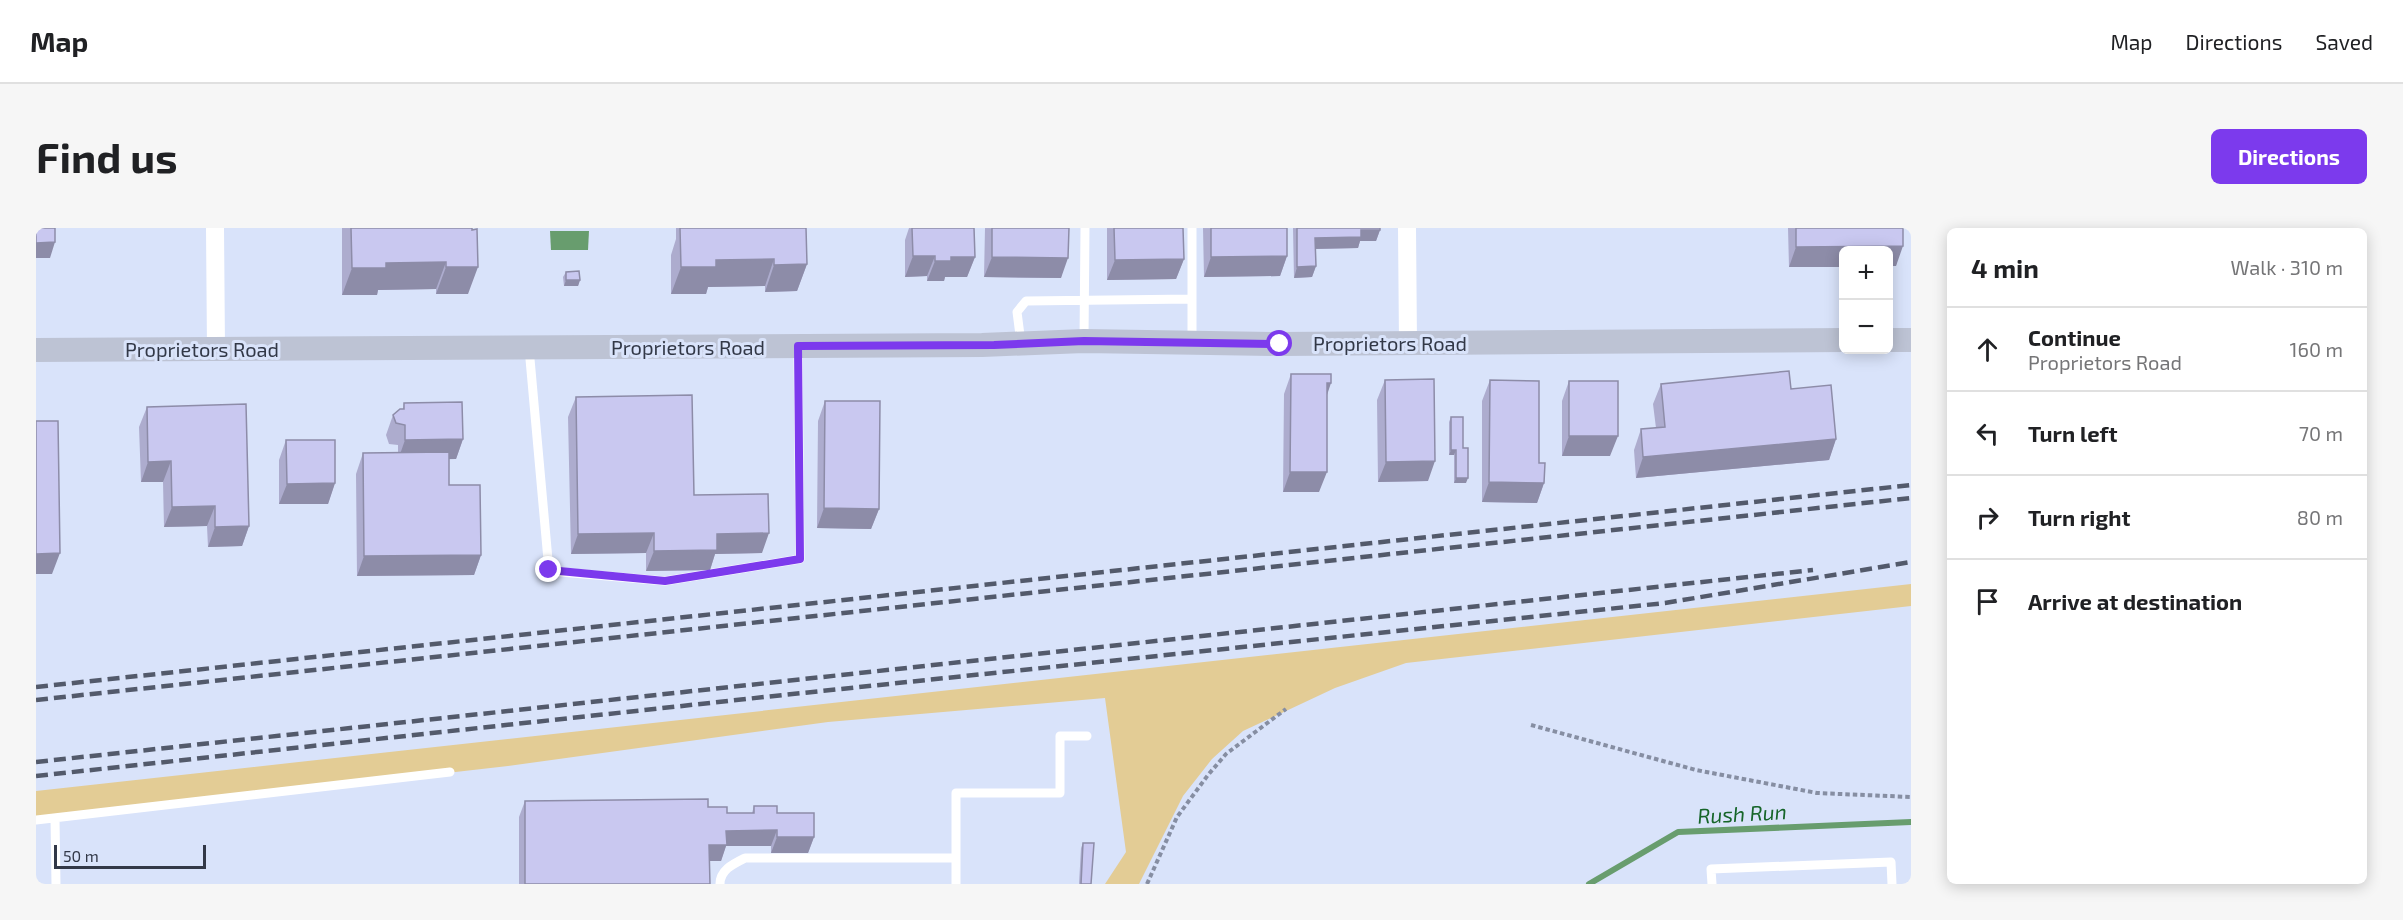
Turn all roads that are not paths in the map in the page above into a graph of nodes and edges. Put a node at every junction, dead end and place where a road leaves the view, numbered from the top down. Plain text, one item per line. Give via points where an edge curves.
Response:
1 (215, 228) edge
2 (1085, 228) edge
3 (1191, 228) edge
4 (1407, 228) edge
5 (1192, 299) junction
6 (1084, 300) junction
7 (1839, 340) edge
8 (1893, 340) edge
9 (1911, 340) edge
10 (1084, 341) junction
11 (1192, 342) junction
12 (1408, 343) junction
13 (1021, 344) junction
14 (798, 346) junction
15 (529, 348) junction
16 (36, 350) edge
17 (216, 350) junction
18 (1087, 736) dead end
19 (450, 772) dead end
20 (55, 818) junction
21 (36, 820) edge
22 (956, 858) junction
23 (56, 884) edge
24 (720, 884) edge
25 (956, 884) edge
26 (1712, 884) edge
27 (1892, 884) edge

1 - 17 street
2 - 6 lane
3 - 5 lane
4 - 12 street
5 - 6 lane
5 - 11 lane
6 - 10 lane
6 - 13 lane via 1026,301 1017,312
7 - 12 street, Proprietors Road
8 - 9 street
10 - 11 street, Proprietors Road
10 - 13 street, Proprietors Road
11 - 12 street, Proprietors Road
13 - 14 street, Proprietors Road
14 - 15 street, Proprietors Road
14 - 15 lane via 800,559 665,581 549,570
15 - 17 street, Proprietors Road
16 - 17 street, Proprietors Road
18 - 22 lane via 1060,736 1060,793 956,793
19 - 20 lane
20 - 21 lane
20 - 23 lane
22 - 24 lane via 744,858 729,866 720,877
22 - 25 lane
26 - 27 lane via 1711,869 1891,862

